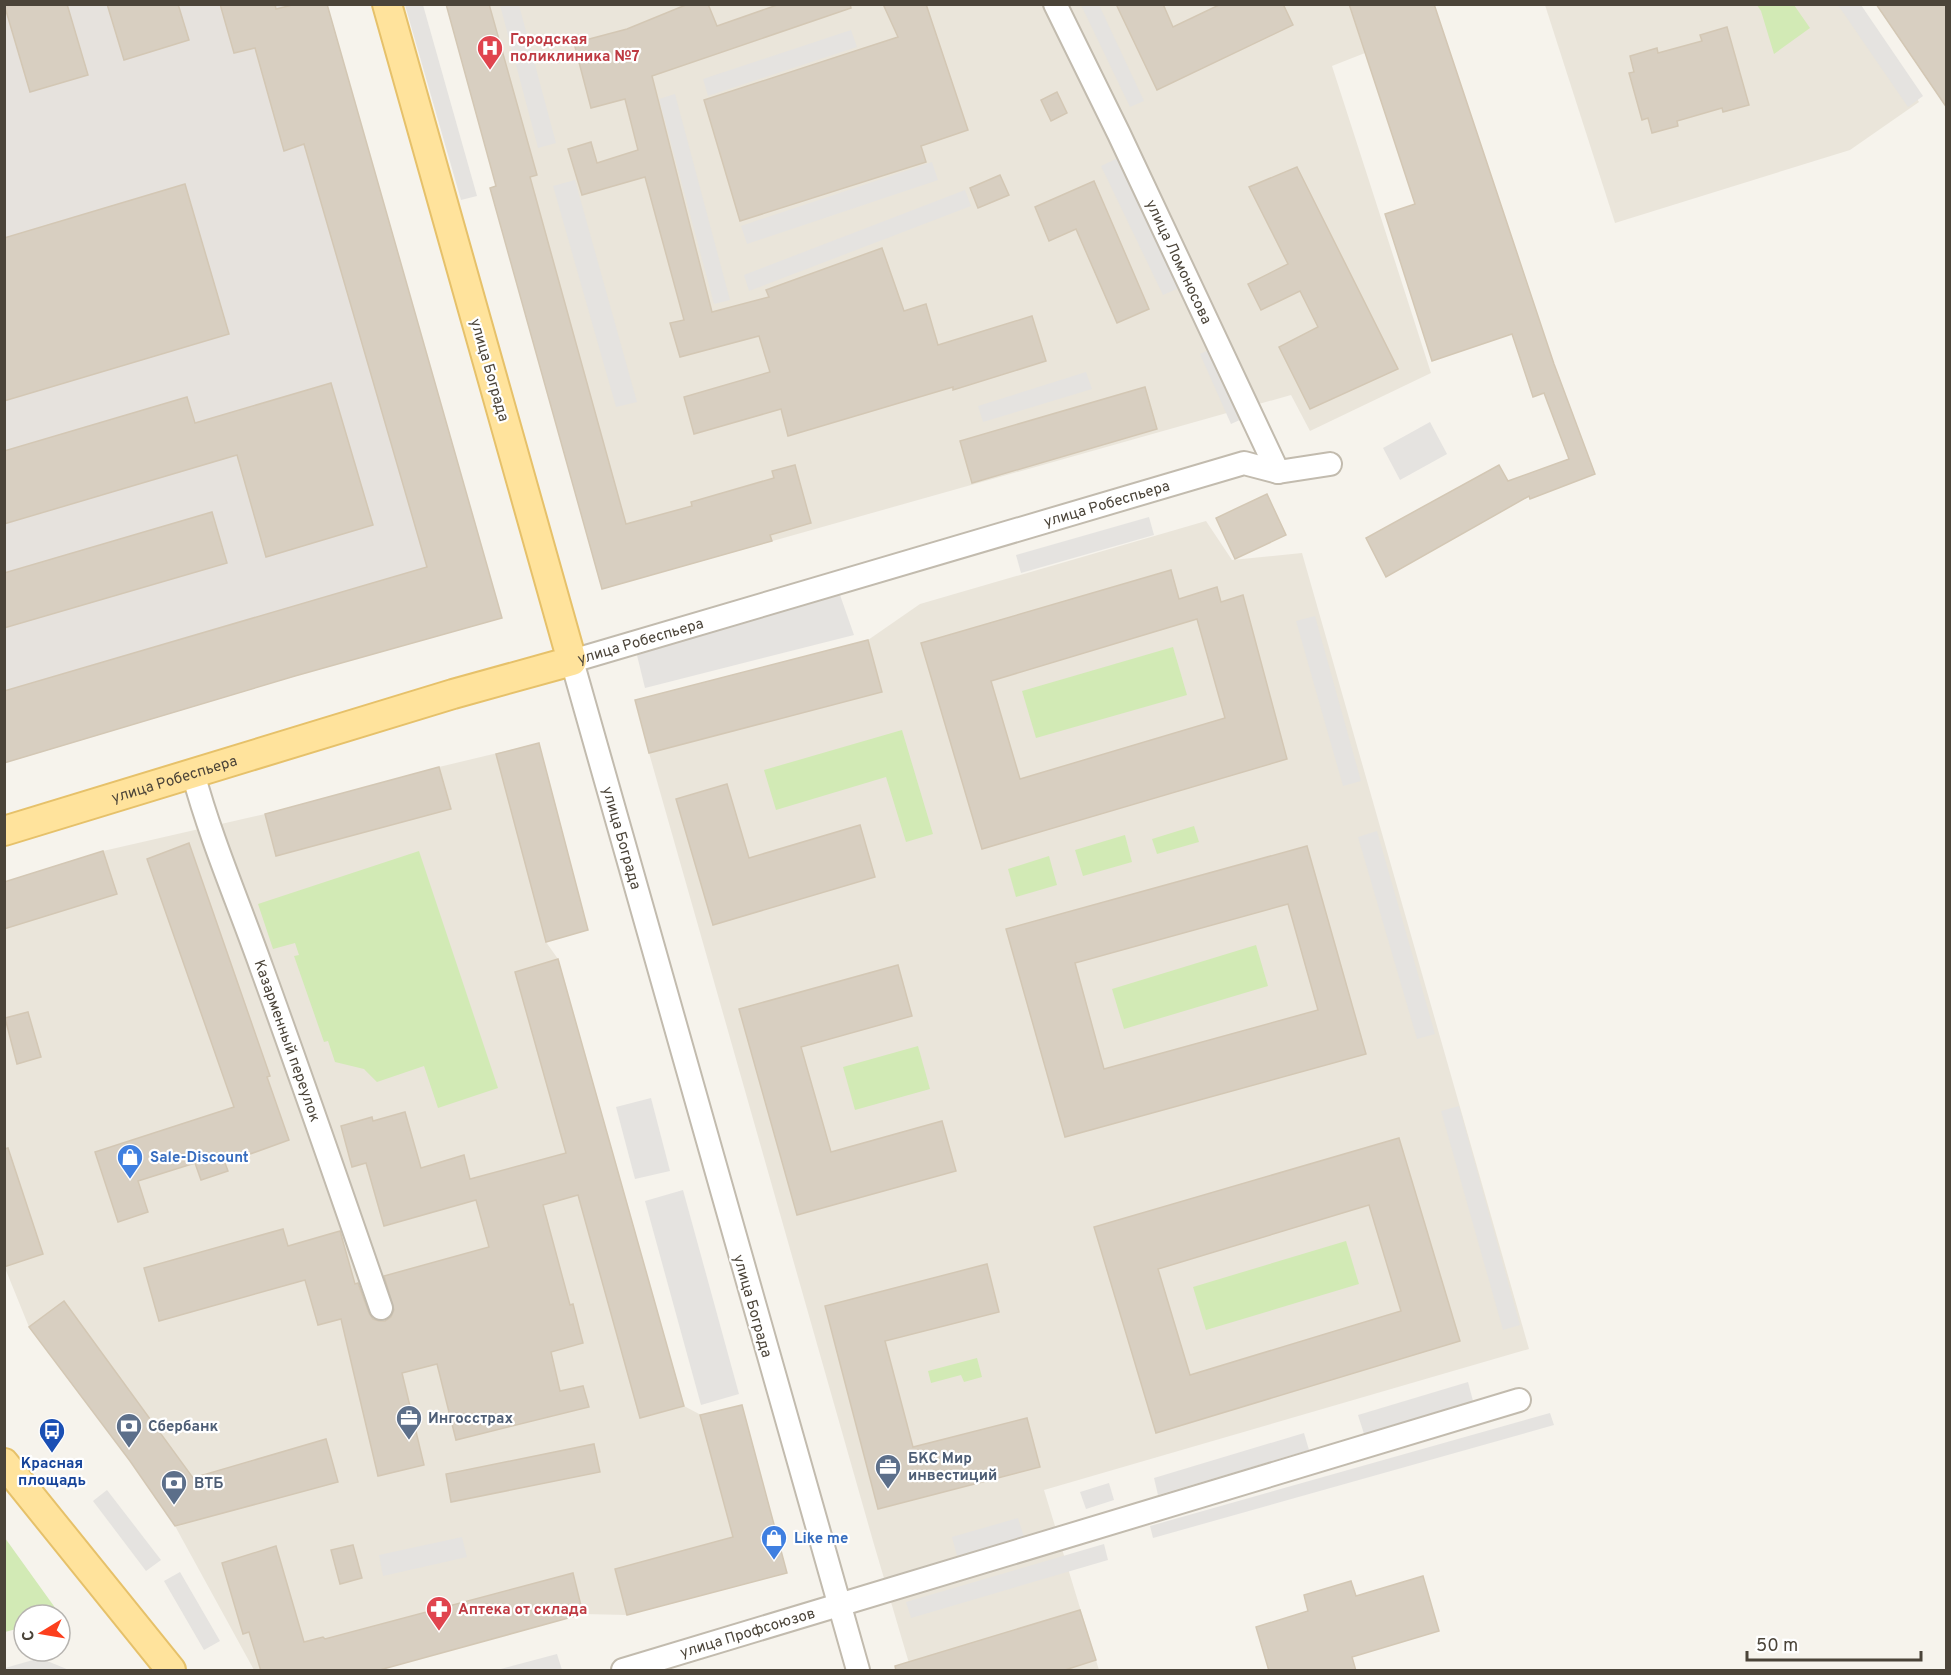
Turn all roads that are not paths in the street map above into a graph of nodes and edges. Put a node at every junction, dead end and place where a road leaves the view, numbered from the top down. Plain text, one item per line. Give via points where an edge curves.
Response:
1 (387, 4) edge
2 (1055, 4) edge
3 (1330, 464) dead end
4 (1278, 472) junction
5 (572, 661) junction
6 (193, 773) junction
7 (4, 831) edge
8 (381, 1308) dead end
9 (1520, 1400) dead end
10 (4, 1463) edge
11 (838, 1606) junction
12 (171, 1671) edge
13 (623, 1671) edge
14 (858, 1671) edge

1 - 5 main road, улица Бограда
2 - 4 street, улица Ломоносова
3 - 4 street
4 - 5 street, улица Робеспьера via 1244,463
5 - 6 main road, улица Робеспьера
5 - 11 street, улица Бограда
6 - 7 main road, улица Робеспьера
6 - 8 street, Казарменный переулок
9 - 11 street, улица Профсоюзов
10 - 12 main road
11 - 13 street, улица Профсоюзов
11 - 14 street, улица Бограда

